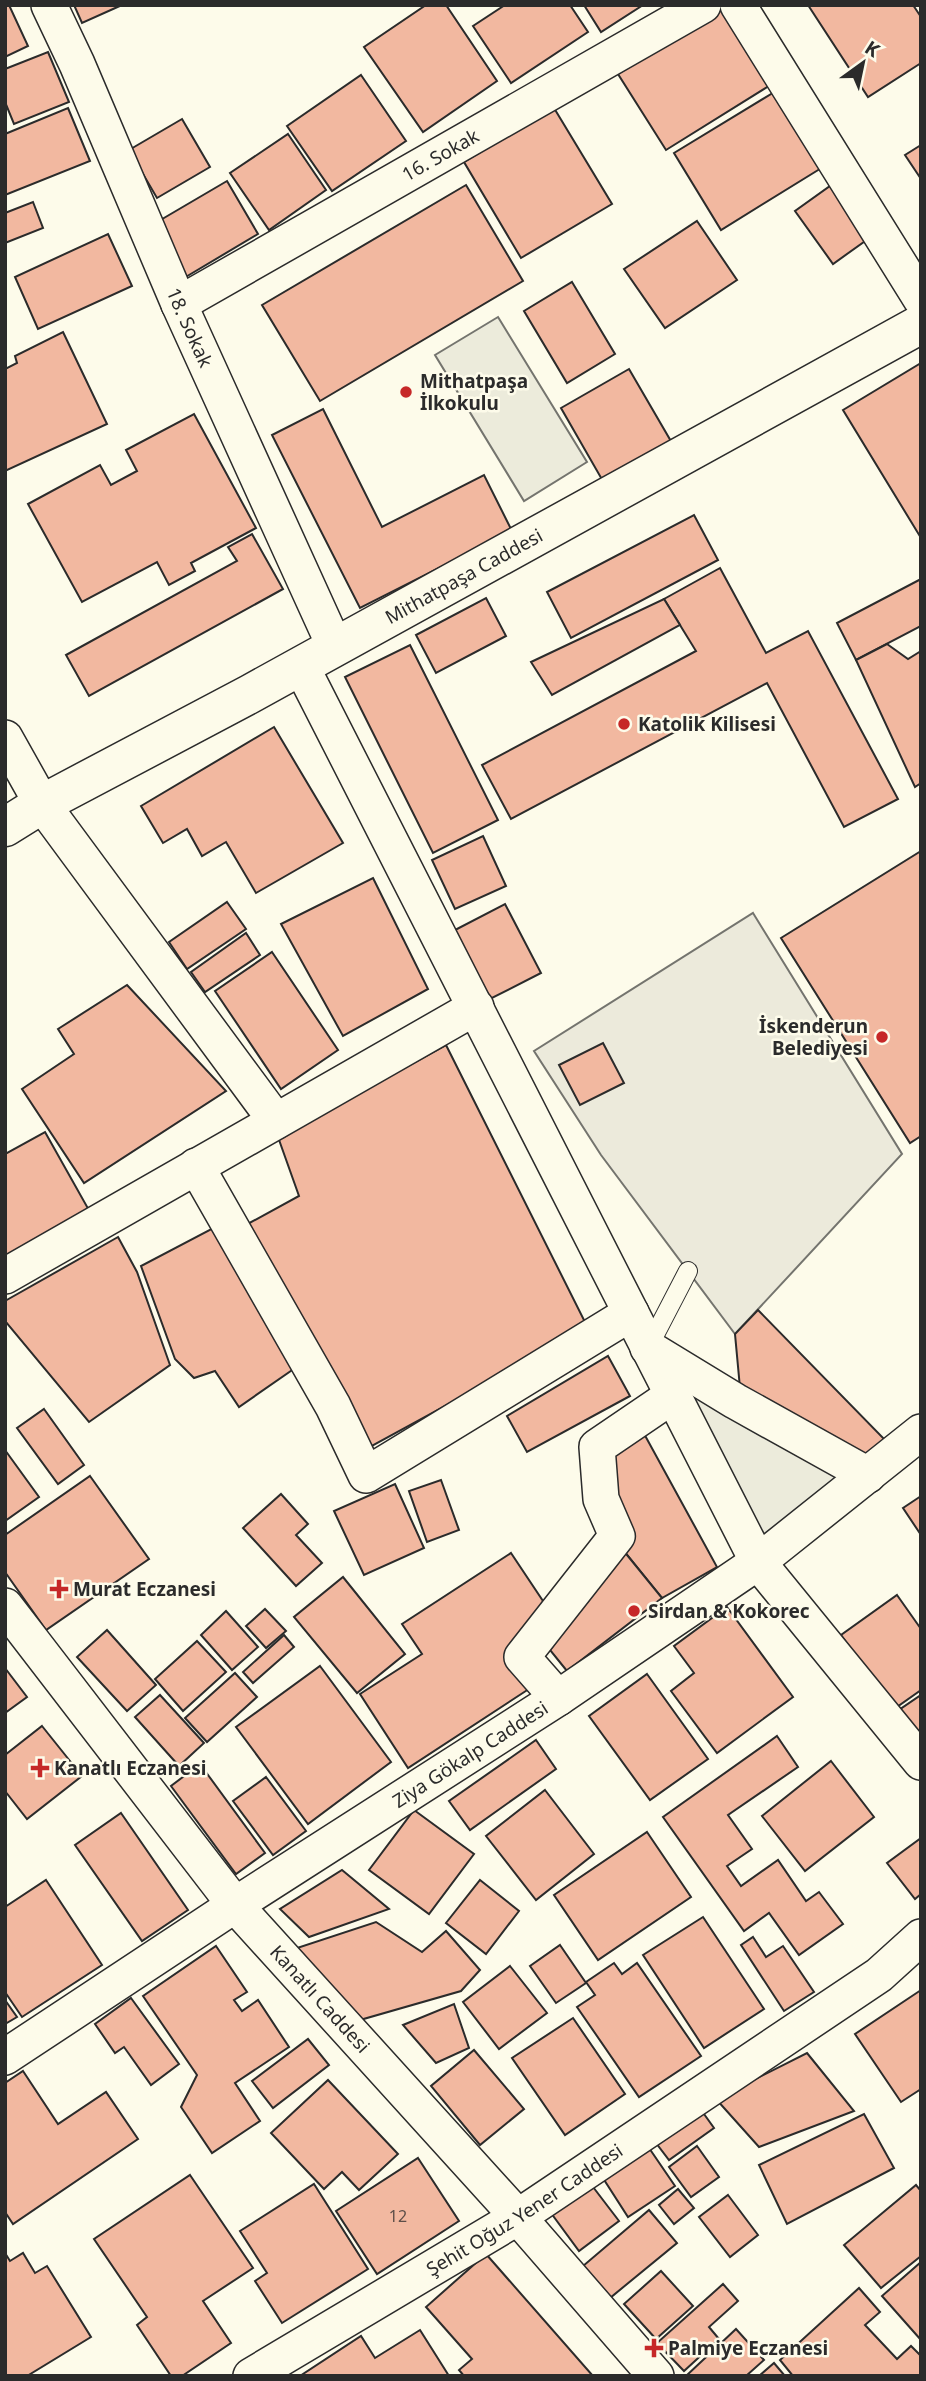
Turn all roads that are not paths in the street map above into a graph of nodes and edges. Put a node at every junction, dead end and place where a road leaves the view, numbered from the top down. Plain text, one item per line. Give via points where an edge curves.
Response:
1 (49, 5) edge
2 (702, 5) edge
3 (738, 5) edge
4 (921, 299) edge
5 (179, 304) junction
6 (921, 324) edge
7 (335, 647) junction
8 (301, 666) junction
9 (5, 738) edge
10 (42, 804) junction
11 (5, 827) edge
12 (476, 1007) junction
13 (276, 1121) junction
14 (196, 1166) junction
15 (688, 1271) dead end
16 (5, 1276) edge
17 (631, 1312) junction
18 (648, 1348) junction
19 (672, 1396) junction
20 (921, 1432) edge
21 (867, 1475) junction
22 (758, 1562) junction
23 (5, 1606) edge
24 (558, 1698) junction
25 (921, 1762) edge
26 (235, 1905) junction
27 (921, 1937) edge
28 (5, 2057) edge
29 (518, 2217) junction
30 (272, 2371) edge
31 (656, 2376) edge

1 - 5 street, 18. Sokak
2 - 5 street, 16. Sokak
3 - 4 street
5 - 7 street, 18. Sokak
6 - 7 street, Mithatpaşa Caddesi
7 - 8 street, Mithatpaşa Caddesi
8 - 10 street, Mithatpaşa Caddesi
8 - 12 street
9 - 10 street
10 - 11 street, Mithatpaşa Caddesi
10 - 13 street
12 - 13 street
12 - 17 street
13 - 14 street
14 - 16 street
14 - 17 street via 333,1406 366,1475
15 - 18 lane
17 - 18 street
18 - 19 street
18 - 21 street
19 - 22 street
19 - 24 street via 597,1447 601,1499 617,1536 522,1657
20 - 21 street, Ziya Gökalp Caddesi
21 - 22 street, Ziya Gökalp Caddesi
22 - 24 street, Ziya Gökalp Caddesi
22 - 25 street
23 - 26 street, Kanatlı Caddesi
24 - 26 street, Ziya Gökalp Caddesi
26 - 28 street, Ziya Gökalp Caddesi
26 - 29 street, Kanatlı Caddesi
27 - 29 street, Şehit Oğuz Yener Caddesi via 879,1975
29 - 30 street, Şehit Oğuz Yener Caddesi
29 - 31 street, Kanatlı Caddesi

